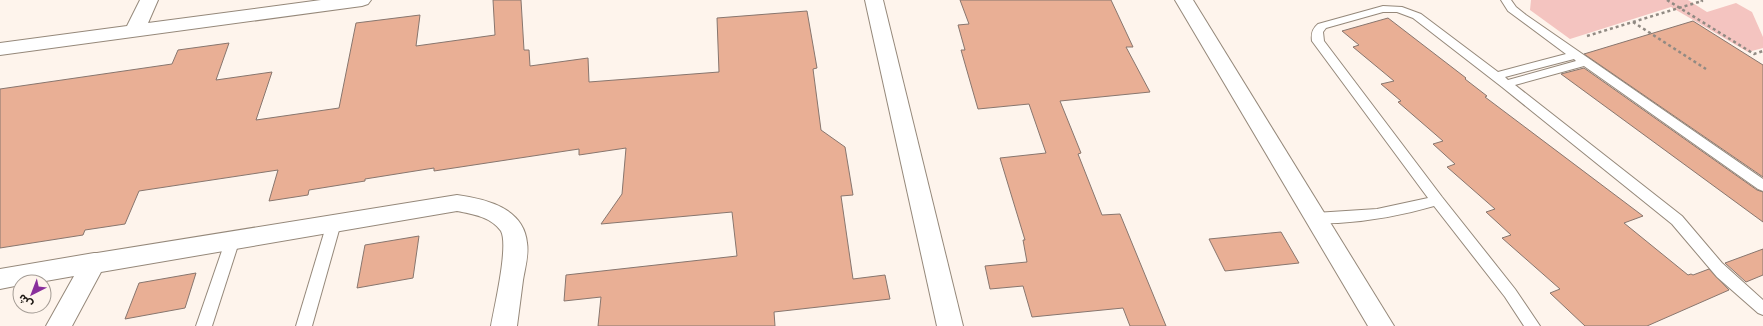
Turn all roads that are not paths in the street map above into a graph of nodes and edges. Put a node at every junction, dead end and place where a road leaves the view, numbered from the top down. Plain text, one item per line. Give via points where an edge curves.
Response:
1 (149, 0) edge
2 (362, 0) edge
3 (874, 0) edge
4 (1184, 0) edge
5 (1506, 0) edge
6 (135, 30) junction
7 (0, 49) edge
8 (1575, 55) junction
9 (1585, 62) junction
10 (1501, 80) junction
11 (1763, 186) edge
12 (1437, 200) junction
13 (1315, 218) junction
14 (334, 223) junction
15 (233, 239) junction
16 (94, 262) junction
17 (0, 279) edge
18 (1763, 308) edge
19 (59, 326) edge
20 (204, 326) edge
21 (304, 326) edge
22 (504, 326) edge
23 (950, 326) edge
24 (1381, 326) edge
25 (1532, 326) edge

1 - 6 street
2 - 6 street
3 - 23 street
4 - 13 street
5 - 8 lane via 1522,17
6 - 7 street
8 - 9 lane
8 - 10 lane
9 - 10 lane
9 - 11 lane
10 - 12 lane via 1417,16 1398,10 1383,9 1329,23 1318,30 1318,41
10 - 18 lane via 1677,220 1719,270
12 - 13 lane via 1374,215
12 - 25 lane
13 - 24 street
14 - 15 street
14 - 21 lane
14 - 22 street via 457,203 477,205 494,212 507,222 511,229 516,252
15 - 16 street
15 - 20 lane
16 - 17 street
16 - 19 street

